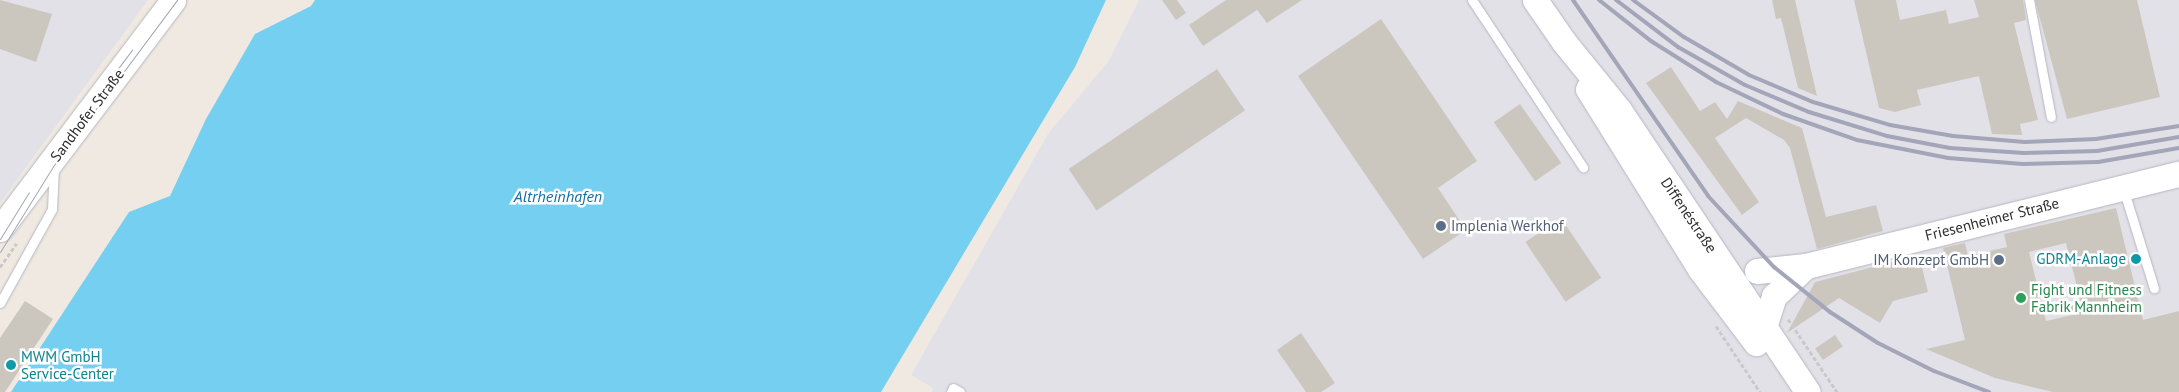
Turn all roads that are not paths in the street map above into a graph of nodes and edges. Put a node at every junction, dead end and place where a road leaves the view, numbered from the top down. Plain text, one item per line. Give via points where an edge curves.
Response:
1 (173, 0) edge
2 (1472, 0) edge
3 (1535, 0) edge
4 (2029, 0) edge
5 (1564, 42) junction
6 (2051, 117) dead end
7 (51, 163) junction
8 (1583, 167) dead end
9 (2179, 174) edge
10 (2122, 188) junction
11 (0, 229) edge
12 (1717, 257) junction
13 (1806, 266) junction
14 (1757, 271) junction
15 (2154, 288) dead end
16 (1774, 296) junction
17 (1732, 302) junction
18 (0, 303) edge
19 (1764, 327) junction
20 (951, 392) edge
21 (960, 392) edge
22 (1788, 392) edge
23 (1808, 392) edge

1 - 7 main road, Sandhofer Straße
2 - 8 lane
3 - 5 main road, Diffenéstraße
4 - 6 lane
5 - 12 main road, Diffenéstraße via 1619,110
5 - 17 main road, Diffenéstraße via 1606,122
7 - 11 main road, Sandhofer Straße
7 - 18 lane via 56,187 52,209
9 - 10 main road, Friesenheimer Straße
10 - 13 main road, Friesenheimer Straße
10 - 15 lane
12 - 14 main road
12 - 17 main road, Diffenéstraße
13 - 14 main road, Friesenheimer Straße
13 - 16 main road, Friesenheimer Straße
14 - 17 main road
16 - 17 main road
16 - 19 main road
17 - 19 main road, Diffenéstraße
17 - 22 main road, Diffenéstraße
19 - 23 main road, Diffenéstraße
20 - 21 lane via 953,388

